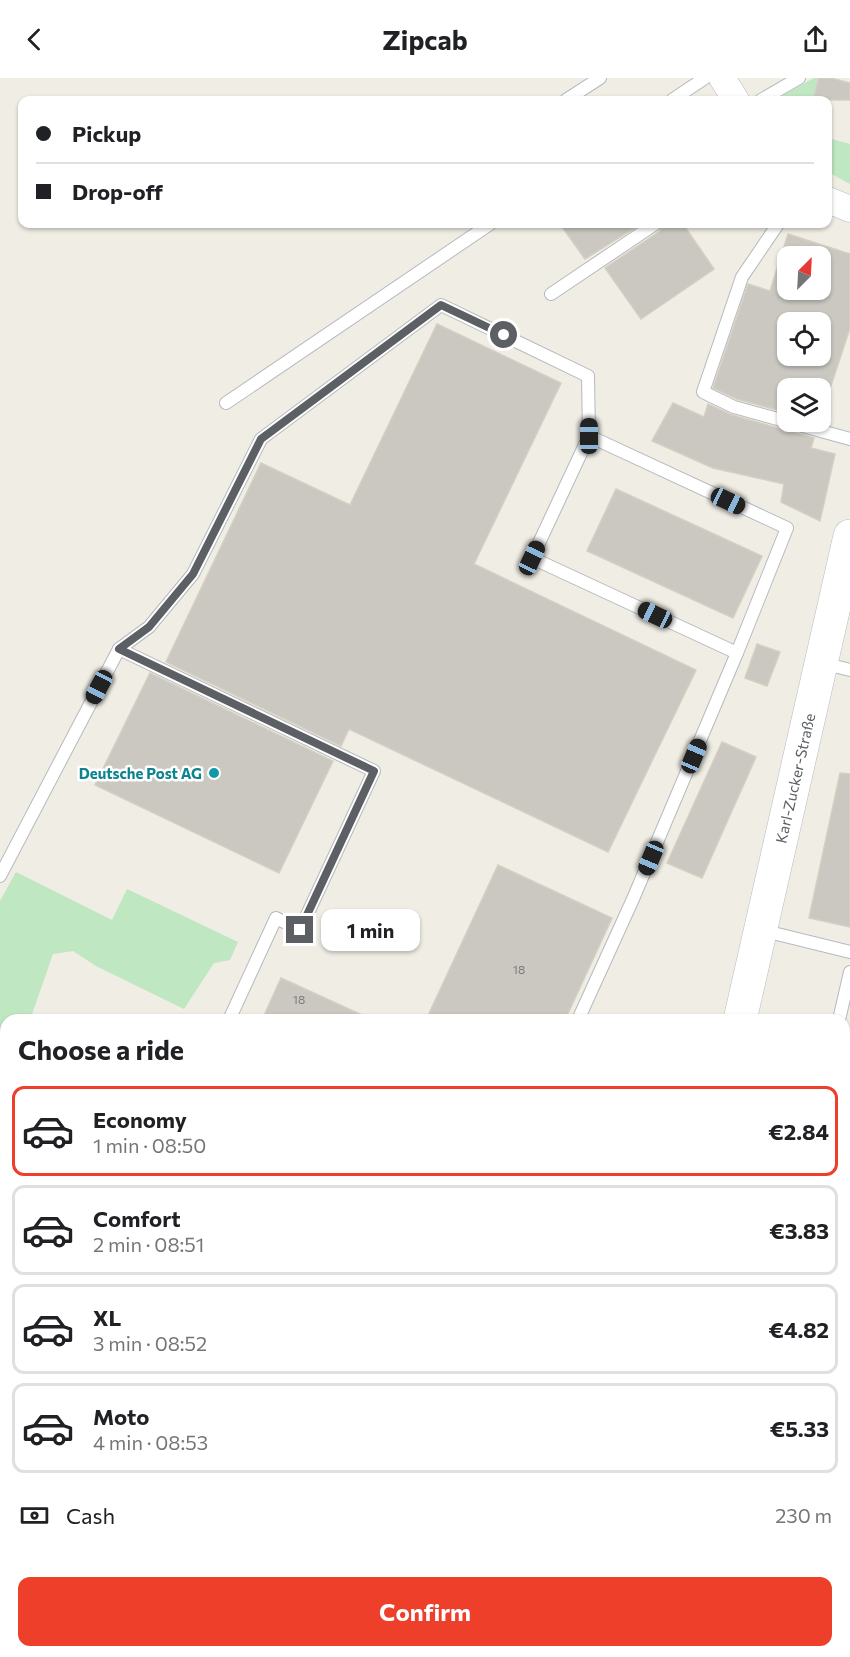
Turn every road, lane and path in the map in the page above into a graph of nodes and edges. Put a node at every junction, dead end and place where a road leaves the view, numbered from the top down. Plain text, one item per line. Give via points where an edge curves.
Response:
1 (600, 78) edge
2 (799, 78) edge
3 (726, 84) edge
4 (572, 96) edge
5 (686, 96) edge
6 (768, 96) edge
7 (832, 202) edge
8 (850, 209) edge
9 (484, 228) edge
10 (649, 228) edge
11 (775, 228) edge
12 (551, 294) dead end
13 (226, 403) dead end
14 (589, 436) junction
15 (850, 439) edge
16 (850, 536) edge
17 (119, 649) junction
18 (737, 653) junction
19 (836, 666) edge
20 (0, 876) edge
21 (760, 930) junction
22 (850, 952) edge
23 (850, 972) edge
24 (232, 1014) edge
25 (581, 1014) edge
26 (741, 1014) edge
27 (840, 1014) edge

1 - 4 lane
2 - 6 lane
3 - 5 lane
7 - 8 street
9 - 13 lane
10 - 12 lane
11 - 15 lane via 742,277 703,392 734,407
14 - 17 lane via 588,376 441,305 261,439 193,574 149,627
14 - 18 lane via 787,528
14 - 18 lane via 532,558
16 - 19 street, Karl-Zucker-Straße
17 - 20 lane
17 - 24 lane via 374,771 300,930 276,918
18 - 25 lane
19 - 21 street, Karl-Zucker-Straße
21 - 22 lane
21 - 26 street, Karl-Zucker-Straße
23 - 27 lane

